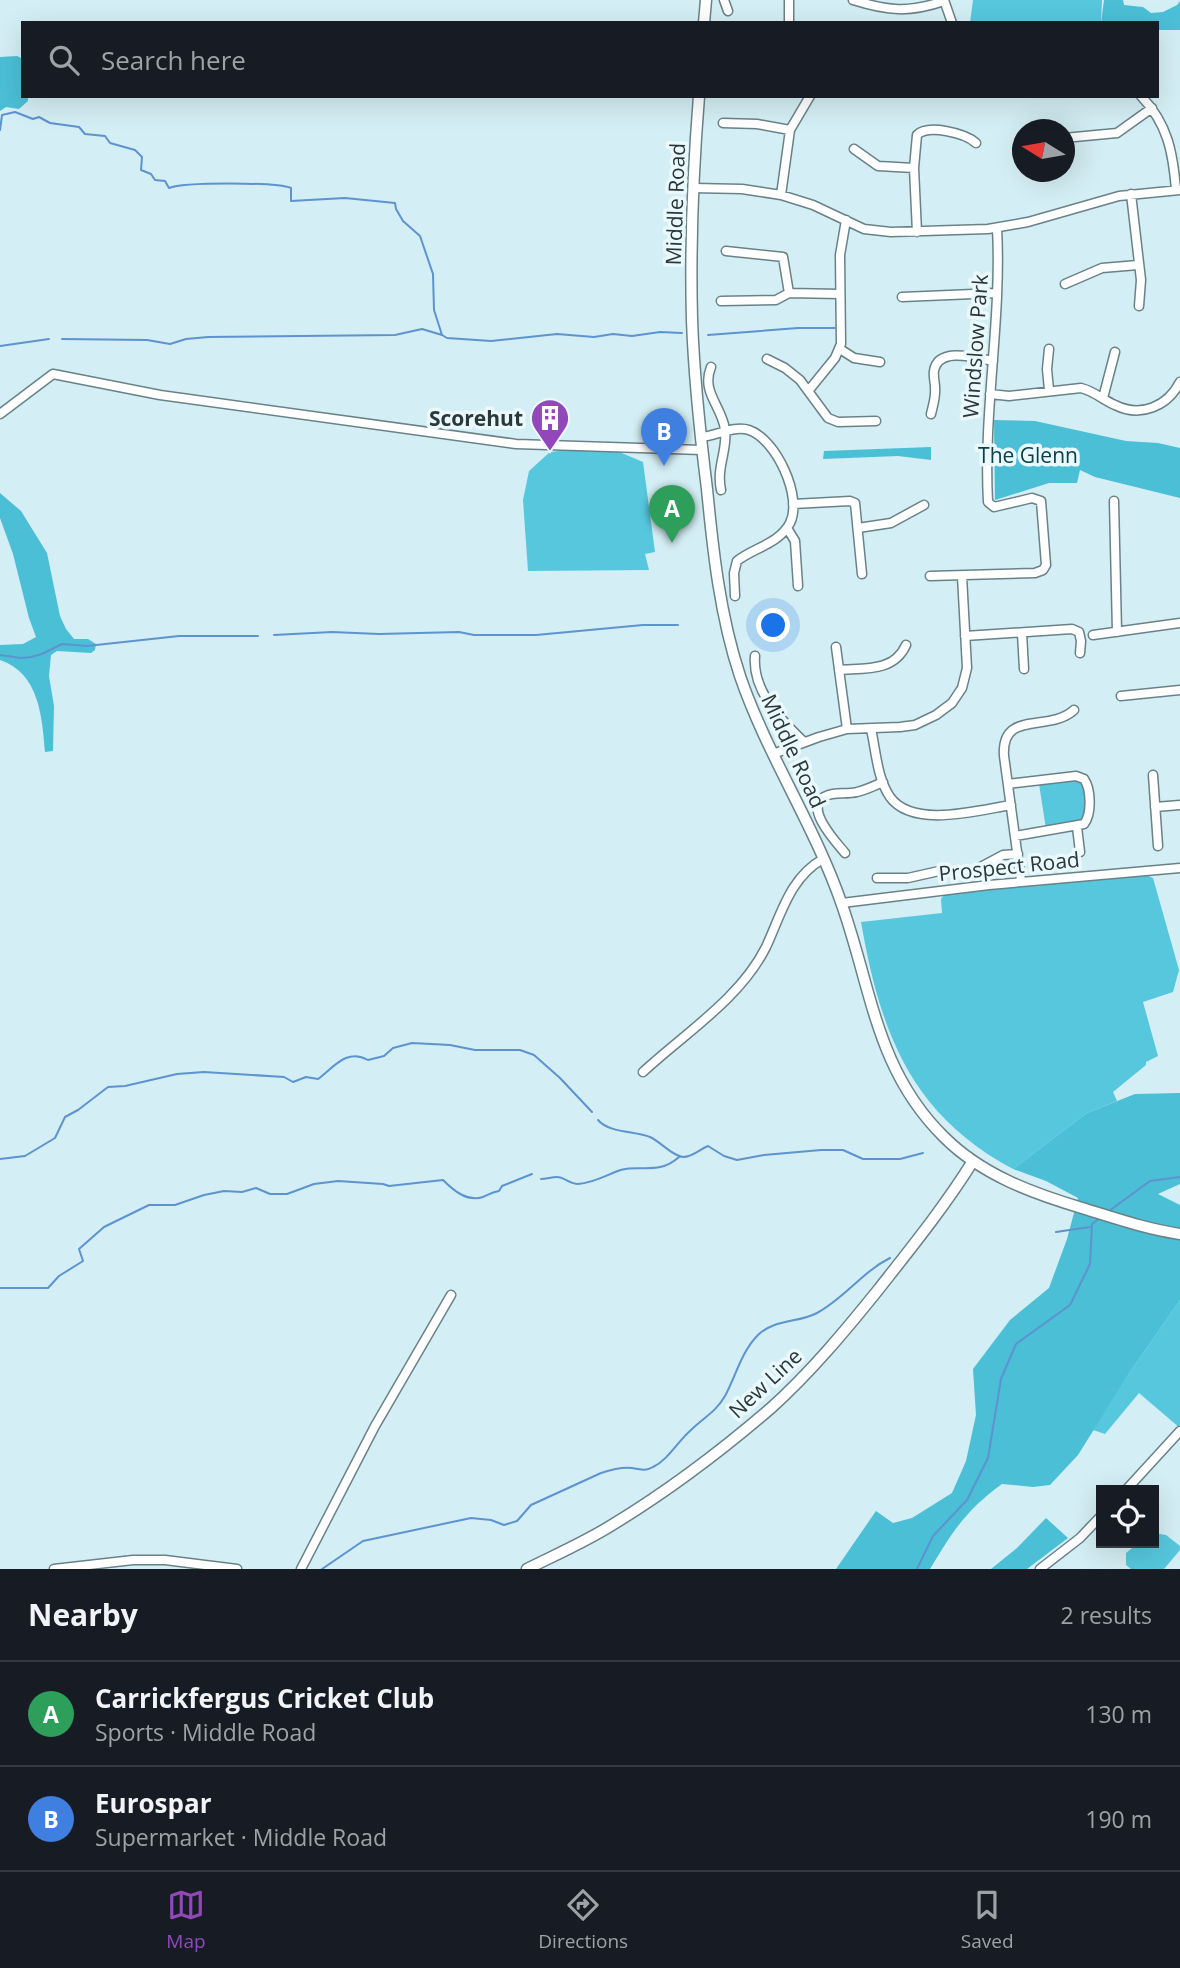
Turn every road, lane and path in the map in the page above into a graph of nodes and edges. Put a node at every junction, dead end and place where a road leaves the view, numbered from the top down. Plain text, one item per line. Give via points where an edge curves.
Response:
1 (706, 0) edge
2 (724, 0) edge
3 (789, 0) edge
4 (853, 0) edge
5 (944, 1) edge
6 (728, 11) dead end
7 (704, 21) edge
8 (789, 21) edge
9 (950, 21) edge
10 (699, 98) edge
11 (809, 98) edge
12 (1142, 98) edge
13 (1152, 108) junction
14 (723, 124) dead end
15 (790, 130) junction
16 (1075, 137) edge
17 (976, 143) dead end
18 (853, 149) dead end
19 (914, 168) junction
20 (693, 188) junction
21 (1178, 190) edge
22 (1131, 194) junction
23 (781, 195) junction
24 (846, 220) junction
25 (996, 228) junction
26 (917, 232) junction
27 (726, 251) dead end
28 (1138, 264) junction
29 (1065, 284) dead end
30 (789, 293) junction
31 (997, 293) junction
32 (840, 294) junction
33 (902, 297) dead end
34 (721, 301) dead end
35 (1139, 306) dead end
36 (840, 349) junction
37 (1049, 349) dead end
38 (1115, 352) dead end
39 (766, 359) dead end
40 (880, 362) dead end
41 (993, 362) junction
42 (711, 367) dead end
43 (1179, 387) edge
44 (809, 390) junction
45 (1049, 390) junction
46 (990, 394) junction
47 (1103, 398) junction
48 (0, 414) edge
49 (931, 414) dead end
50 (876, 421) dead end
51 (726, 432) junction
52 (701, 437) junction
53 (702, 450) junction
54 (721, 489) dead end
55 (1114, 501) dead end
56 (793, 504) junction
57 (924, 505) dead end
58 (786, 528) junction
59 (858, 528) junction
60 (862, 574) dead end
61 (930, 576) dead end
62 (962, 576) junction
63 (798, 586) dead end
64 (735, 596) dead end
65 (1180, 623) edge
66 (1117, 632) junction
67 (1022, 633) junction
68 (1093, 635) dead end
69 (965, 636) junction
70 (906, 645) dead end
71 (836, 647) dead end
72 (1080, 653) dead end
73 (755, 656) dead end
74 (1024, 669) dead end
75 (839, 670) junction
76 (1180, 690) edge
77 (1121, 696) dead end
78 (1074, 710) dead end
79 (847, 729) junction
80 (871, 729) junction
81 (804, 742) junction
82 (773, 754) junction
83 (1153, 775) dead end
84 (883, 782) junction
85 (1008, 784) junction
86 (1011, 805) junction
87 (1180, 805) edge
88 (1155, 807) junction
89 (1077, 827) junction
90 (1015, 836) junction
91 (1158, 846) dead end
92 (1080, 852) dead end
93 (845, 853) dead end
94 (1018, 854) junction
95 (823, 859) junction
96 (1180, 868) edge
97 (877, 878) dead end
98 (1021, 881) junction
99 (842, 903) junction
100 (643, 1072) dead end
101 (973, 1161) junction
102 (1180, 1234) edge
103 (451, 1295) dead end
104 (1180, 1432) edge
105 (1131, 1485) edge
106 (1096, 1521) edge
107 (54, 1569) edge
108 (237, 1569) edge
109 (301, 1569) edge
110 (527, 1569) edge
111 (1040, 1569) edge

1 - 7 main road
2 - 6 street
3 - 8 street
4 - 5 street via 896,11
5 - 9 street
10 - 20 main road, Middle Road
11 - 15 street
12 - 13 street
13 - 16 street via 1117,133
13 - 21 street via 1171,145
14 - 15 street
15 - 23 street
17 - 19 street via 971,138 923,131 916,140
18 - 19 street via 878,166
19 - 26 street
20 - 23 street
20 - 52 main road, Middle Road via 692,321
21 - 22 street
22 - 25 street
22 - 28 street
23 - 24 street
24 - 26 street via 874,231
24 - 32 street
25 - 26 street
25 - 31 street, Windslow Park
27 - 30 street via 783,257
28 - 29 street via 1096,269
28 - 35 street
30 - 32 street
30 - 34 street via 776,300
31 - 33 street
31 - 41 street, Windslow Park
32 - 36 street
36 - 40 street via 854,358
36 - 44 street
37 - 45 street
38 - 47 street
39 - 44 street via 789,371
41 - 46 street, Windslow Park
41 - 49 street via 961,356 941,360 934,371
42 - 51 street via 708,389
43 - 47 street via 1163,403 1147,410 1125,409
44 - 50 street via 832,420
45 - 46 street
45 - 47 street via 1081,388
46 - 62 street, Windslow Park via 988,500 992,507 1033,498 1041,501 1045,567 1035,573
48 - 53 street via 52,374 160,395 516,444
51 - 52 street
51 - 54 street
51 - 56 street via 745,429 764,440 787,475
52 - 53 main road, Middle Road
53 - 82 main road, Middle Road via 727,629 748,697
55 - 66 street
56 - 58 street
56 - 59 street via 853,502
57 - 59 street via 886,524
58 - 63 street via 794,539
58 - 64 street via 763,548 738,559
59 - 60 street
61 - 62 street
62 - 69 street
65 - 66 street
66 - 68 street
67 - 69 street
67 - 72 street via 1075,630 1081,638
67 - 74 street
69 - 80 street via 967,673 952,703 919,723
70 - 75 street via 888,665
71 - 75 street
73 - 81 street via 755,671 772,709
75 - 79 street
76 - 77 street
78 - 85 street via 1059,719 1018,726 1008,733 1003,748
79 - 80 street
79 - 81 street
80 - 84 street
81 - 82 street
82 - 95 main road, Middle Road
83 - 88 street
84 - 86 street via 899,806 918,813
84 - 93 street via 819,801 818,815
85 - 86 street
85 - 89 street via 1070,776 1084,779 1088,818
86 - 90 street
87 - 88 street
88 - 91 street
89 - 90 street
89 - 92 street
90 - 94 street
94 - 97 street via 1003,855 973,871
94 - 98 street
95 - 99 main road, Middle Road
95 - 100 street via 808,869 791,892 746,978
96 - 98 street, Prospect Road
98 - 99 street, Prospect Road
99 - 101 main road, Middle Road via 896,1073 936,1129
101 - 102 main road, Middle Road via 1019,1187 1115,1220
101 - 110 main road, New Line via 857,1316 772,1406 660,1494
103 - 109 street via 375,1426
104 - 105 street
106 - 111 street
107 - 108 street via 164,1560

